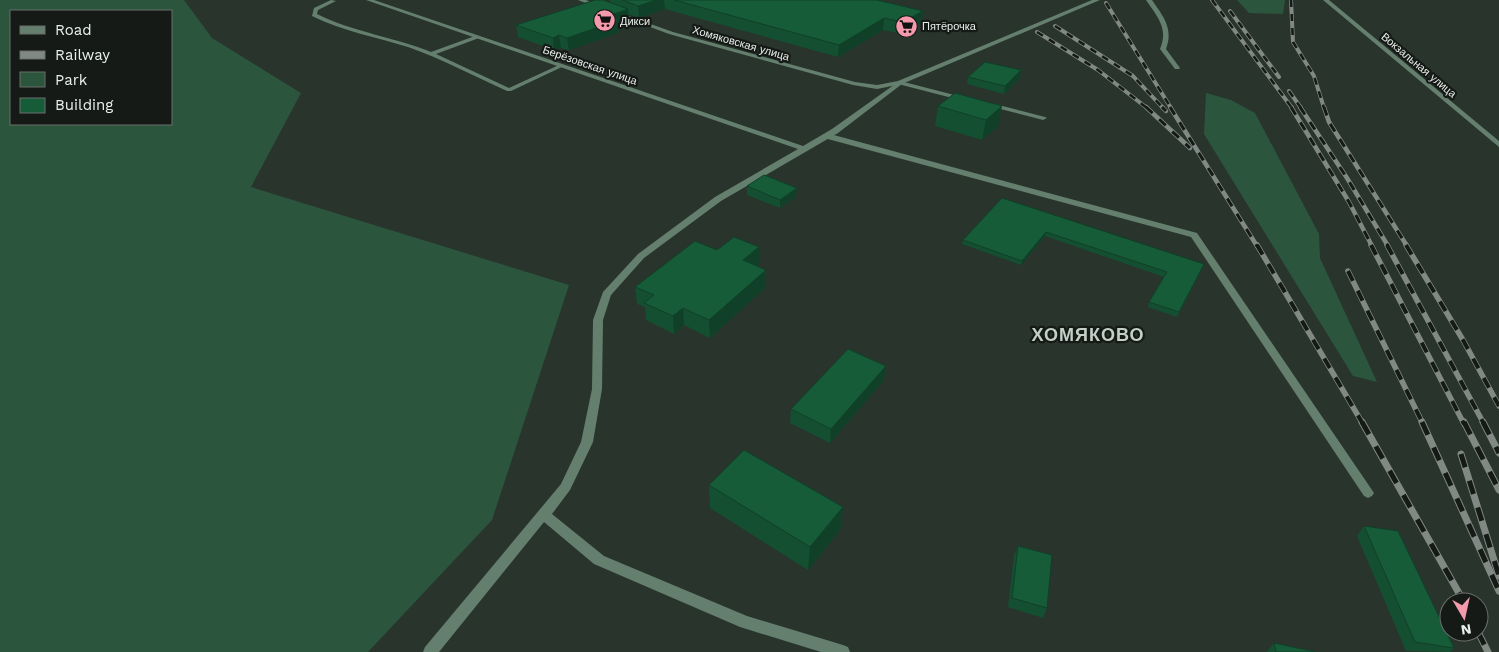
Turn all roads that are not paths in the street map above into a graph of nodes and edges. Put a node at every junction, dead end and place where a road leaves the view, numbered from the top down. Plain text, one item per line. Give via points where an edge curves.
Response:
1 (333, 0) edge
2 (342, 0) edge
3 (369, 0) edge
4 (582, 0) edge
5 (1097, 0) edge
6 (1149, 0) edge
7 (1326, 0) edge
8 (477, 37) junction
9 (432, 54) junction
10 (561, 66) junction
11 (1177, 68) dead end
12 (900, 83) junction
13 (976, 102) edge
14 (986, 104) edge
15 (1043, 118) dead end
16 (827, 136) junction
17 (1499, 145) edge
18 (804, 149) junction
19 (1368, 494) dead end
20 (543, 514) junction
21 (430, 652) edge
22 (843, 652) edge

1 - 2 street
1 - 9 street via 316,9 314,15 331,24
3 - 8 street, Берёзовская улица
4 - 12 street, Хомяковская улица via 672,33 805,72 877,87
5 - 12 street
6 - 11 street via 1169,31 1163,49
7 - 17 street, Вокзальная улица
8 - 9 street
8 - 10 street, Берёзовская улица
9 - 10 street via 510,90
10 - 18 street, Берёзовская улица
12 - 13 street
12 - 16 street
14 - 15 street
16 - 18 street
16 - 19 street via 1194,235
18 - 20 street via 718,199 640,256 606,294 598,320 598,389 587,442 566,487
20 - 21 street
20 - 22 street via 600,560 745,622

